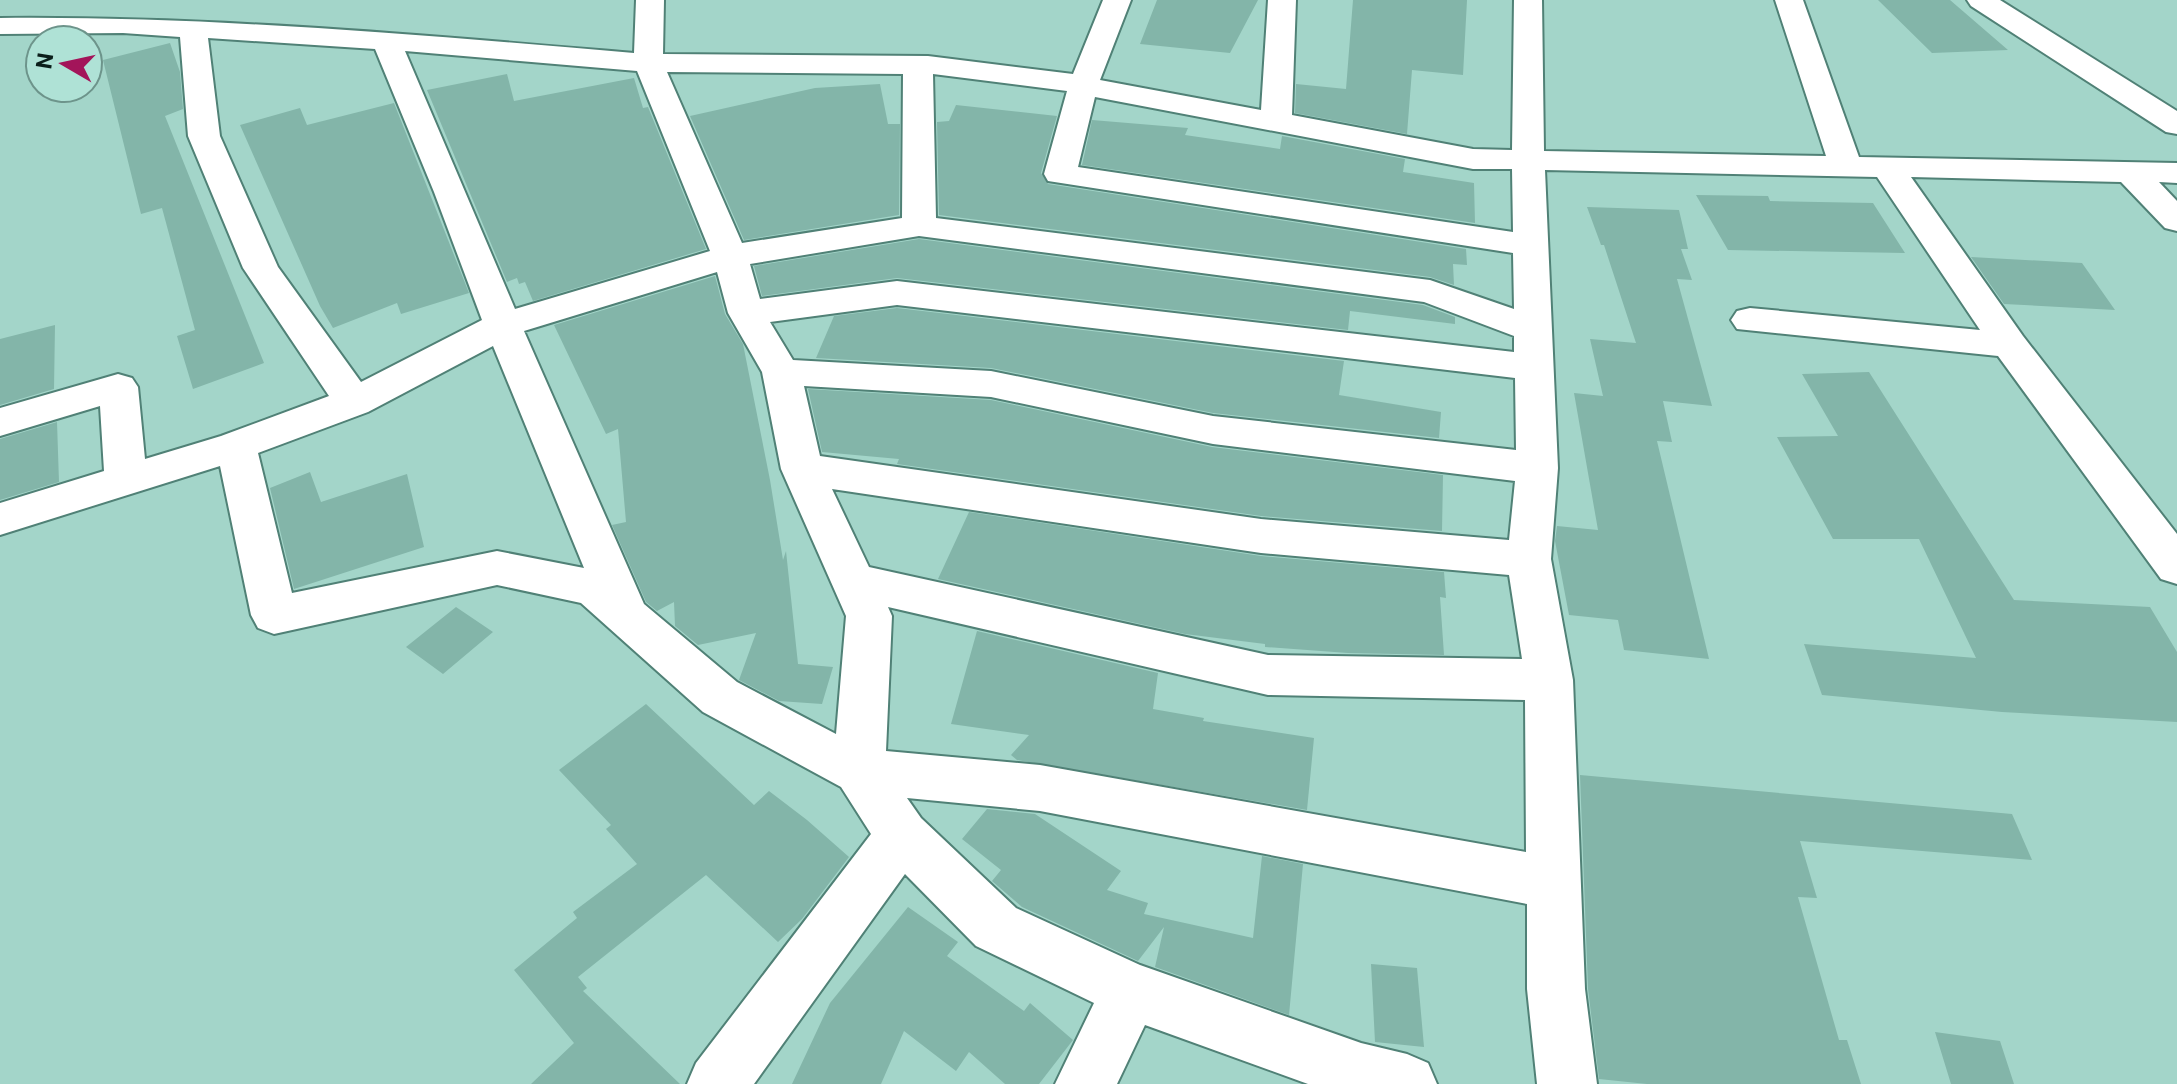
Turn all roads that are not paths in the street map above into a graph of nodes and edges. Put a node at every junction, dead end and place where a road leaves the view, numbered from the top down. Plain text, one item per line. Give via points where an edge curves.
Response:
1 (650, 0) edge
2 (1117, 0) edge
3 (1282, 0) edge
4 (1528, 0) edge
5 (1789, 0) edge
6 (1981, 0) edge
7 (0, 26) edge
8 (193, 29) junction
9 (386, 41) junction
10 (648, 63) junction
11 (918, 65) junction
12 (1083, 86) junction
13 (1276, 121) junction
14 (2177, 125) edge
15 (1528, 162) junction
16 (1845, 164) junction
17 (1886, 166) junction
18 (2130, 172) junction
19 (2177, 173) edge
20 (2177, 221) edge
21 (919, 226) junction
22 (1530, 245) junction
23 (730, 256) junction
24 (746, 313) junction
25 (1750, 320) dead end
26 (503, 325) junction
27 (2010, 345) junction
28 (1534, 348) junction
29 (781, 372) junction
30 (354, 402) junction
31 (0, 422) edge
32 (236, 446) junction
33 (1537, 468) junction
34 (802, 469) junction
35 (126, 480) junction
36 (0, 519) edge
37 (1529, 559) junction
38 (2177, 567) edge
39 (854, 581) junction
40 (627, 618) junction
41 (1549, 680) junction
42 (859, 771) junction
43 (902, 835) junction
44 (1553, 883) junction
45 (1131, 991) junction
46 (1353, 1077) edge
47 (717, 1084) edge
48 (1085, 1084) edge
49 (1567, 1084) edge

1 - 10 street
2 - 12 street
3 - 13 street
4 - 15 street
5 - 16 street
6 - 14 street
7 - 8 street
8 - 9 street
8 - 30 street via 204,136 261,268
9 - 10 street
9 - 26 street
10 - 11 street
10 - 23 street
11 - 12 street
11 - 21 street
12 - 13 street
12 - 22 street via 1060,174
13 - 15 street via 1473,159
15 - 16 street
15 - 22 street
16 - 17 street
17 - 18 street
17 - 27 street
18 - 19 street
18 - 20 street
21 - 23 street
21 - 28 street via 1430,291
22 - 28 street
23 - 24 street
23 - 26 street
24 - 28 street via 897,293
24 - 29 street
25 - 27 street
26 - 30 street
26 - 40 street
27 - 38 street
28 - 33 street
29 - 33 street via 991,384 1213,430
29 - 34 street
30 - 32 street
31 - 35 street via 118,387
32 - 35 street
32 - 40 street via 274,615 497,568 594,588
33 - 37 street
34 - 37 street via 1261,536
34 - 39 street
35 - 36 street
37 - 41 street
39 - 41 street via 1268,675
39 - 42 street via 869,616
40 - 42 street via 720,697
41 - 44 street
42 - 43 street
42 - 44 street via 1040,788
43 - 45 street via 996,927
43 - 47 street
44 - 49 street via 1556,989
45 - 46 street
45 - 48 street

